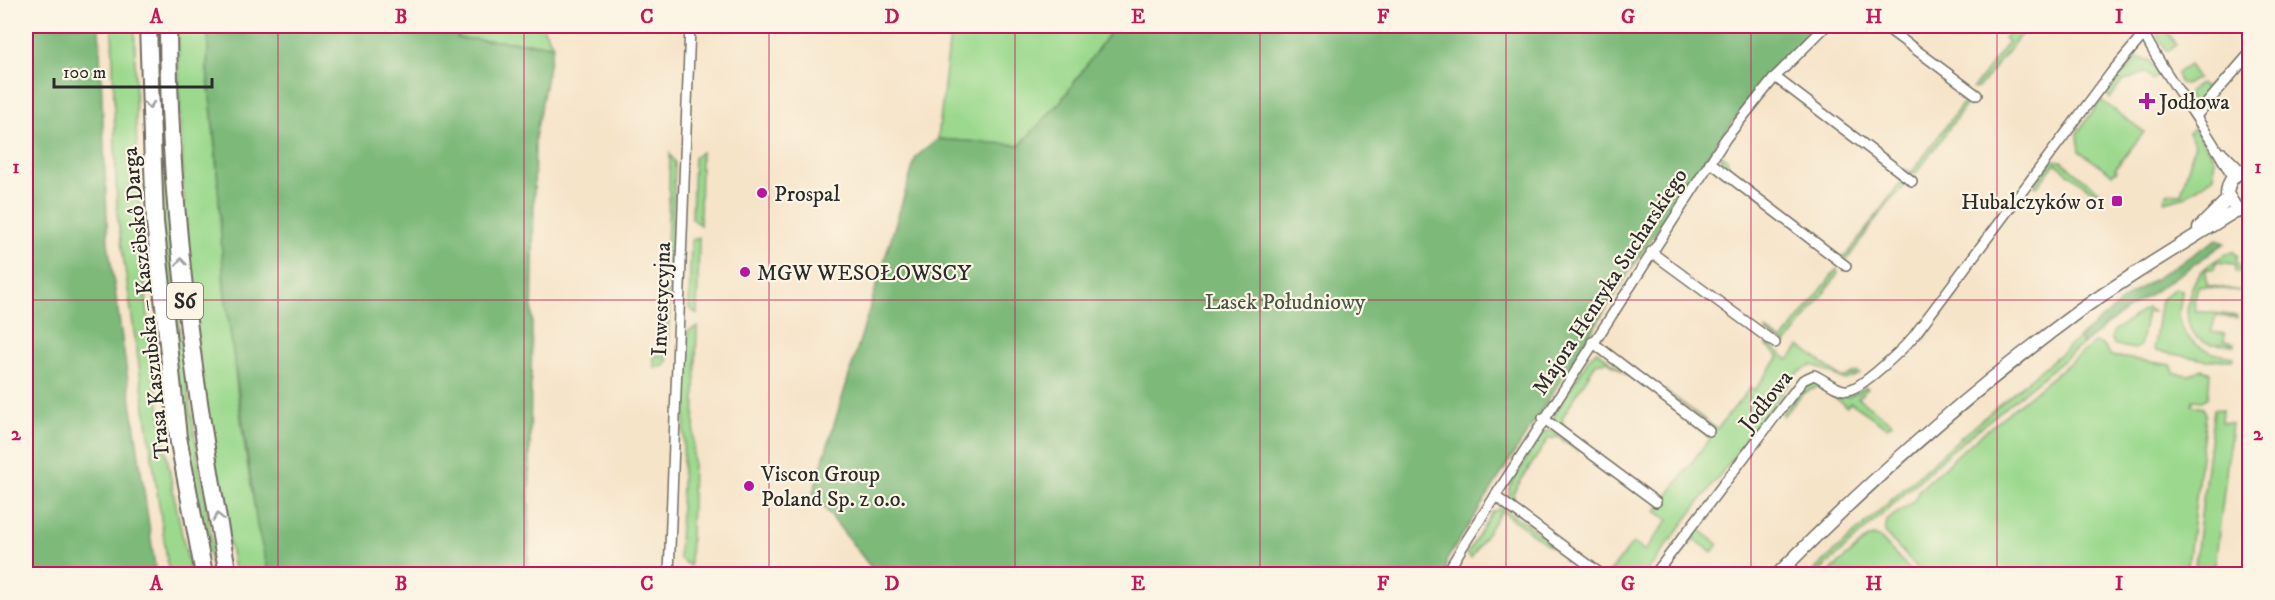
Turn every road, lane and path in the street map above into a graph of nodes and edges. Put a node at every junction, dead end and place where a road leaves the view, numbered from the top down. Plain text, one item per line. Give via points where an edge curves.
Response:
1 (148, 26) edge
2 (168, 26) edge
3 (690, 26) edge
4 (1826, 26) edge
5 (1884, 26) edge
6 (2151, 26) edge
7 (2142, 30) edge
8 (2250, 53) edge
9 (1774, 77) junction
10 (1977, 95) dead end
11 (2196, 116) junction
12 (1710, 162) junction
13 (2241, 173) edge
14 (1912, 181) dead end
15 (2228, 199) junction
16 (2236, 210) junction
17 (2250, 214) edge
18 (2183, 243) junction
19 (1652, 252) junction
20 (1846, 266) dead end
21 (1592, 342) junction
22 (1775, 343) dead end
23 (1544, 418) junction
24 (1709, 430) dead end
25 (1495, 496) junction
26 (1656, 502) dead end
27 (204, 574) edge
28 (228, 574) edge
29 (669, 574) edge
30 (1455, 574) edge
31 (1601, 574) edge
32 (1655, 574) edge
33 (1778, 574) edge

1 -> 27 highway, Trasa Kaszubska – Kaszëbskô Darga / S6 via 156,234 178,438
28 -> 2 highway, Trasa Kaszubska – Kaszëbskô Darga / S6 via 213,494 175,213
3 - 29 street, Inwestycyjna
4 - 9 street, Majora Henryka Sucharskiego
5 - 10 street
6 - 7 street, Jodłowa
7 - 11 street
7 - 32 street, Jodłowa via 1913,337 1852,389 1842,390 1814,375 1803,380
8 - 11 street
9 - 12 street, Majora Henryka Sucharskiego
9 - 14 street
11 - 13 street
12 - 19 street, Majora Henryka Sucharskiego
12 - 20 street
13 - 15 main road via 2228,185
15 - 16 main road
15 - 18 main road
16 - 17 main road
16 - 18 main road
18 - 33 main road via 2081,310 1986,384 1898,459
19 - 21 street, Majora Henryka Sucharskiego
19 - 22 street
21 - 23 street, Majora Henryka Sucharskiego
21 - 24 street
23 - 25 street, Majora Henryka Sucharskiego
23 - 26 street
25 - 30 street, Majora Henryka Sucharskiego via 1452,566
25 - 31 street

